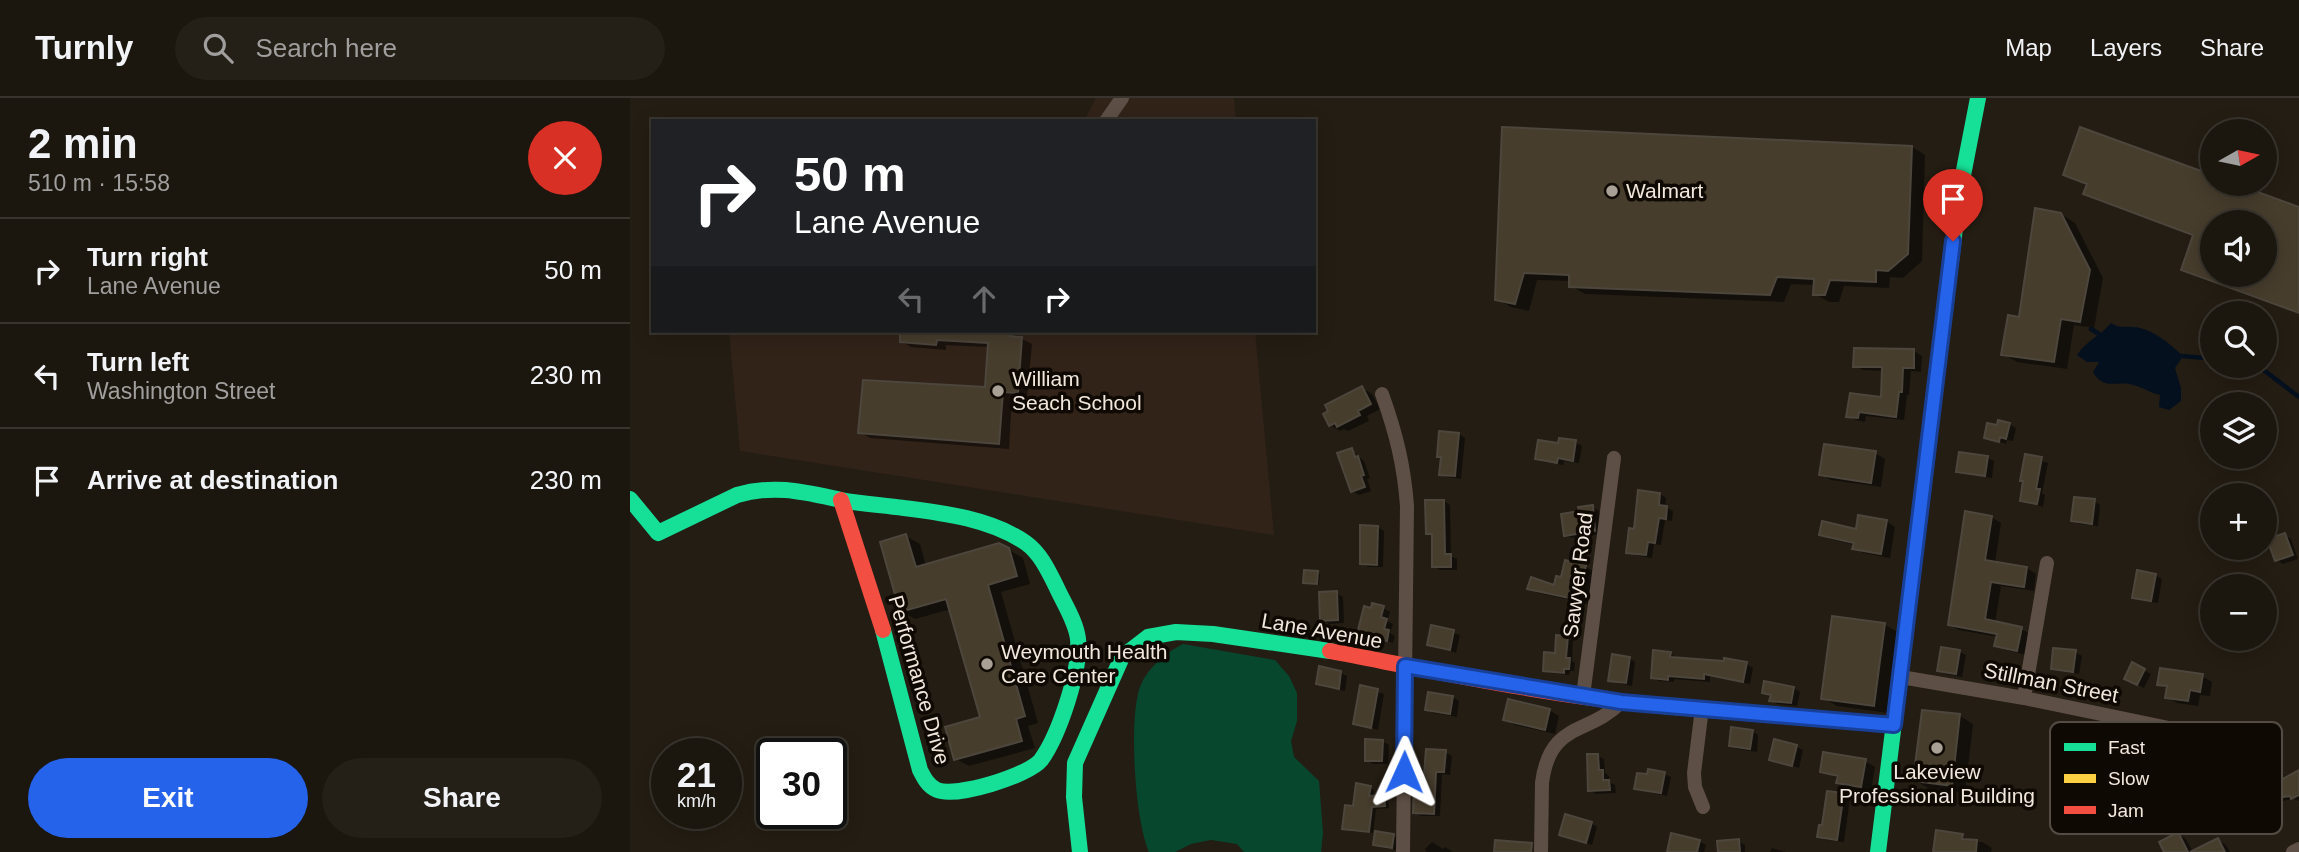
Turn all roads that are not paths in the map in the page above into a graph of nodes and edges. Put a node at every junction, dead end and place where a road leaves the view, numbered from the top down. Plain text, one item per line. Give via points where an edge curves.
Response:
1 (1122, 98) edge
2 (1978, 98) edge
3 (1107, 119) edge
4 (1382, 394) dead end
5 (1614, 458) dead end
6 (630, 499) edge
7 (841, 500) junction
8 (2047, 563) dead end
9 (1405, 666) junction
10 (1901, 677) junction
11 (1583, 696) junction
12 (2024, 698) junction
13 (1621, 702) junction
14 (1702, 708) junction
15 (2140, 722) edge
16 (1894, 725) junction
17 (1703, 807) dead end
18 (2299, 849) edge
19 (1080, 852) edge
20 (1403, 852) edge
21 (1541, 852) edge
22 (1878, 852) edge
23 (2293, 852) edge

1 - 3 street
2 - 10 street via 1959,197
4 - 9 street via 1397,437 1407,506
5 - 11 street, Sawyer Road
6 - 7 street, Performance Drive via 658,533 751,491 785,489
7 - 7 street, Performance Drive via 981,522 1036,550 1074,626 1079,657 1051,744 1034,768 956,790 940,791 926,783 875,600
8 - 12 street
9 - 11 street, Lane Avenue
9 - 19 street, Lane Avenue via 1206,634 1161,633 1139,642 1122,657 1075,763 1073,799
9 - 20 street
10 - 12 street, Stillman Street
10 - 16 street
11 - 13 street, Lane Avenue
12 - 15 street, Stillman Street
13 - 14 street, Lane Avenue
13 - 21 street via 1605,716 1573,730 1552,751 1543,771
14 - 16 street, Lane Avenue
14 - 17 street via 1694,773
16 - 22 street
18 - 23 street

